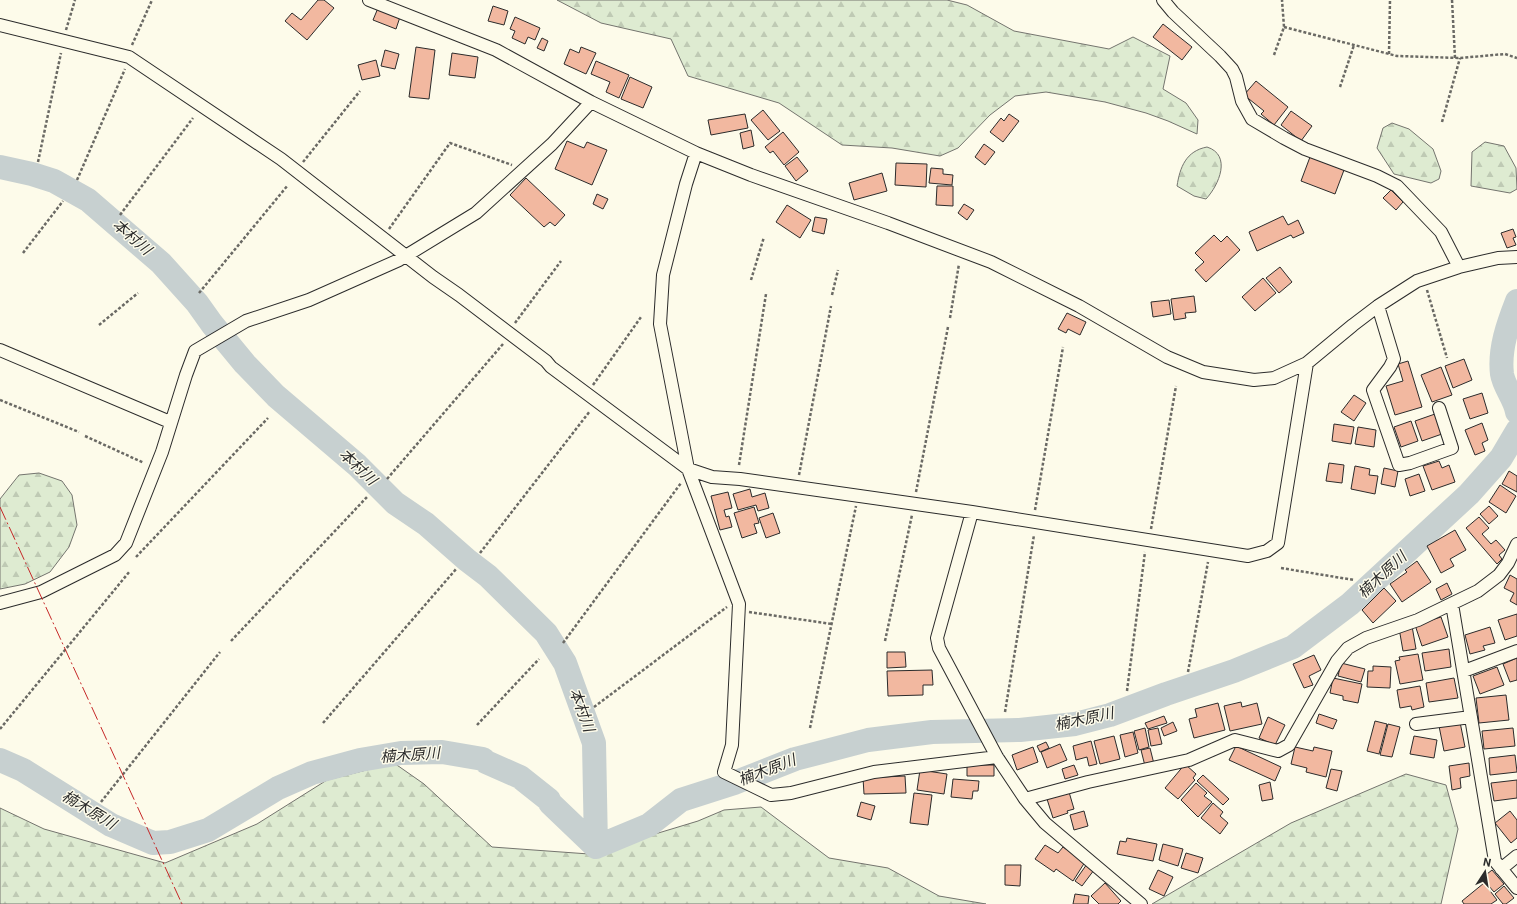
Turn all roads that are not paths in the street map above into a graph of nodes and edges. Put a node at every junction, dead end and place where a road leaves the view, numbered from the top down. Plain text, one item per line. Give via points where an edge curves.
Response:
1 (369, 0) edge
2 (1163, 0) edge
3 (0, 25) edge
4 (591, 102) junction
5 (696, 153) junction
6 (406, 256) junction
7 (1517, 256) edge
8 (1459, 266) junction
9 (1378, 306) junction
10 (0, 350) edge
11 (1307, 363) junction
12 (1439, 408) dead end
13 (170, 422) junction
14 (688, 469) junction
15 (972, 512) junction
16 (1517, 544) edge
17 (0, 602) edge
18 (1452, 604) junction
19 (1517, 651) edge
20 (1464, 671) junction
21 (1471, 717) junction
22 (1416, 724) dead end
23 (994, 752) junction
24 (1025, 799) junction
25 (1517, 856) edge
26 (1501, 869) junction
27 (1517, 888) edge
28 (1141, 904) edge

1 - 4 street via 496,50
2 - 8 street via 1232,69 1242,101 1252,118 1306,149 1378,176 1397,186 1441,232
3 - 6 street via 129,57 281,159
4 - 5 street
4 - 6 street via 552,144 476,213
5 - 11 street via 991,262 1080,306 1167,357 1203,372 1254,380 1274,378
5 - 14 street via 663,275 660,324
6 - 13 street via 309,300 246,321 195,351
6 - 14 street
7 - 8 street
8 - 9 street via 1417,281
9 - 11 street
9 - 12 street via 1394,359 1374,390 1398,465 1452,448
10 - 13 street
11 - 15 street via 1278,543 1267,551 1248,556
13 - 17 street via 162,452 126,543 116,555 41,592
14 - 15 street via 712,476
14 - 23 street via 739,604 732,745 724,772 771,796 874,772
15 - 23 street via 937,638 939,648
16 - 18 street via 1498,575 1478,591
18 - 20 street
18 - 24 street via 1418,620 1366,638 1348,648 1337,661 1289,745 1278,751 1235,740 1189,760
19 - 20 street
20 - 21 street
21 - 22 street
21 - 26 street via 1495,861
23 - 24 street
24 - 28 street via 1045,823
25 - 26 street
26 - 27 street

